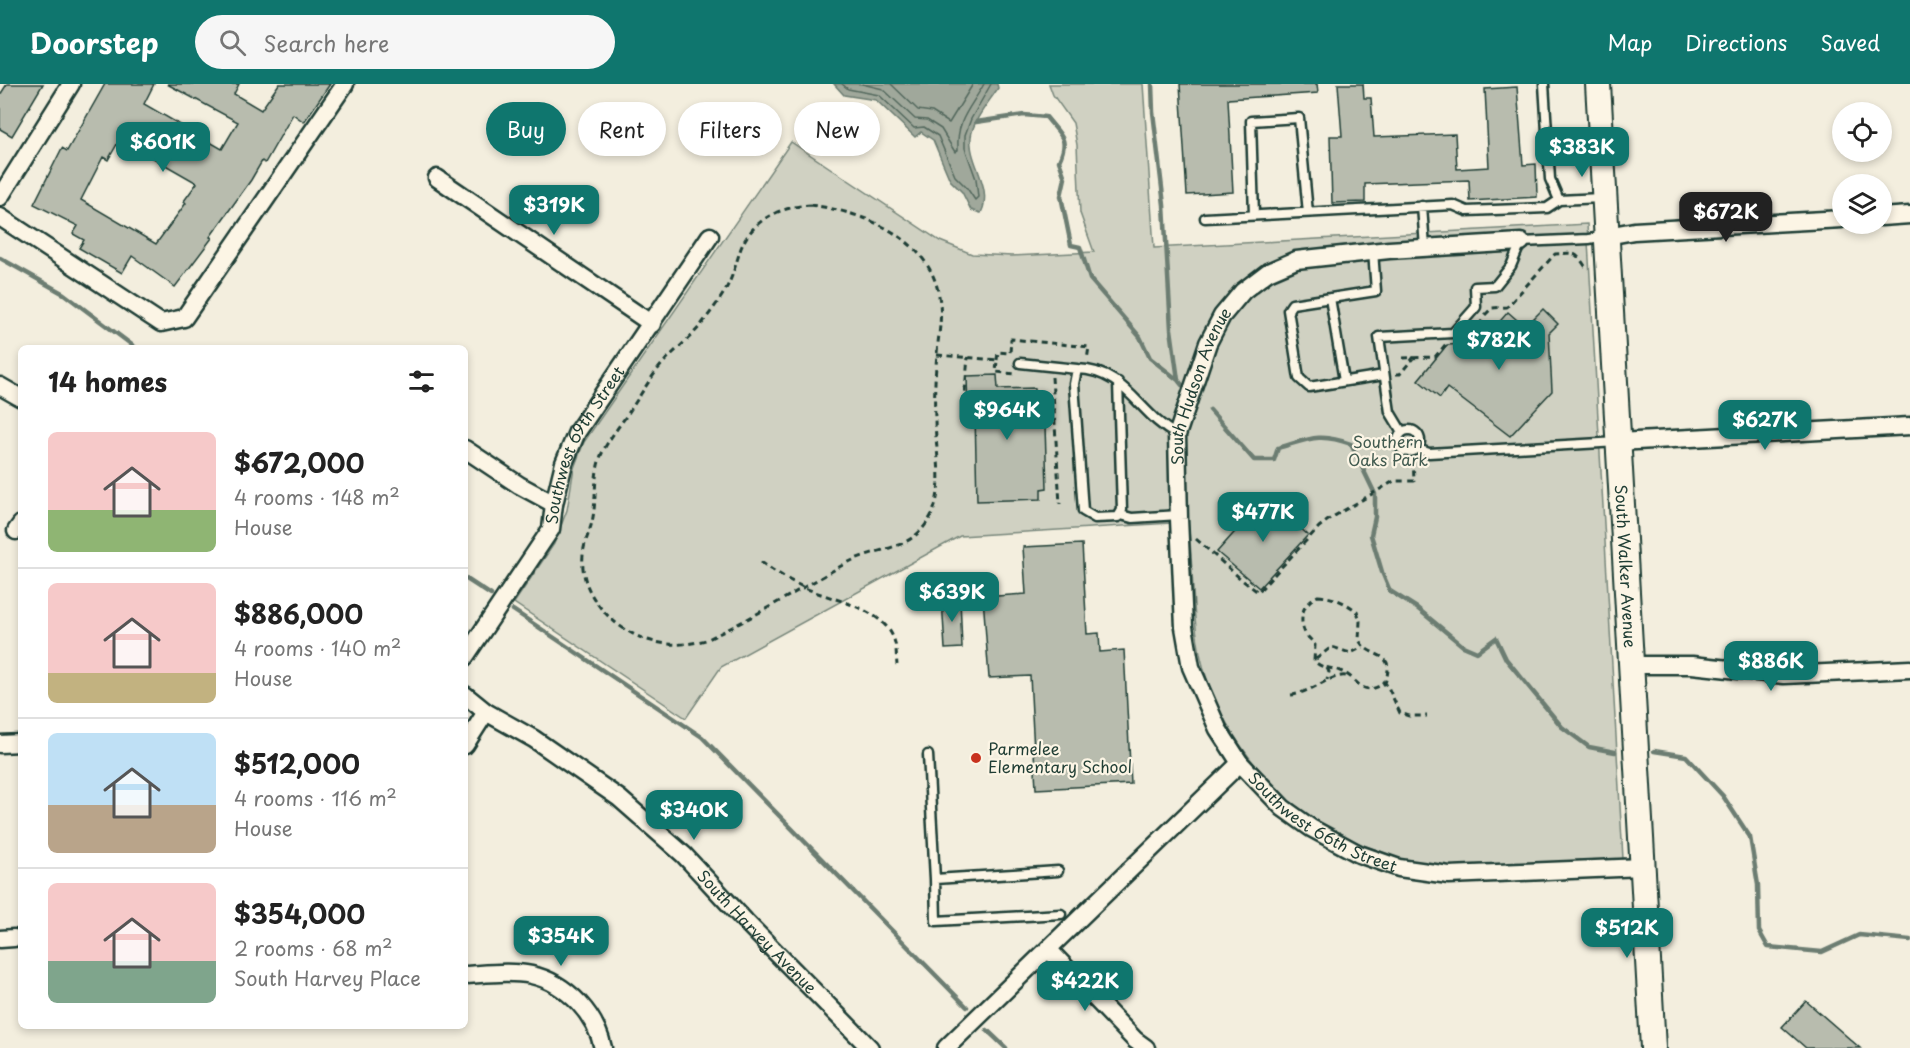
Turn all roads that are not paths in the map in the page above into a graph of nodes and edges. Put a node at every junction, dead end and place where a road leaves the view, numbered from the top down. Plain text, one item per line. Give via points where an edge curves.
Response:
1 (71, 84) edge
2 (345, 84) edge
3 (1544, 84) edge
4 (1598, 84) edge
5 (437, 178) dead end
6 (0, 197) edge
7 (1605, 198) junction
8 (1559, 200) junction
9 (1422, 206) junction
10 (1308, 213) junction
11 (1254, 215) junction
12 (1910, 215) edge
13 (1892, 216) edge
14 (0, 217) edge
15 (1205, 218) dead end
16 (1832, 220) edge
17 (710, 236) dead end
18 (1607, 236) junction
19 (1521, 242) junction
20 (1425, 248) junction
21 (1373, 251) junction
22 (1330, 298) junction
23 (652, 324) junction
24 (1020, 363) dead end
25 (1077, 369) junction
26 (1384, 375) junction
27 (1344, 381) junction
28 (1118, 382) junction
29 (0, 386) edge
30 (18, 396) edge
31 (1910, 426) edge
32 (1402, 432) junction
33 (1177, 435) junction
34 (1618, 442) junction
35 (1415, 450) junction
36 (468, 451) edge
37 (554, 504) junction
38 (1120, 515) junction
39 (1179, 517) junction
40 (468, 653) edge
41 (1631, 665) junction
42 (1910, 669) edge
43 (468, 697) edge
44 (486, 712) junction
45 (468, 740) edge
46 (18, 743) edge
47 (0, 744) edge
48 (928, 755) dead end
49 (1240, 763) junction
50 (1643, 867) junction
51 (1058, 871) dead end
52 (934, 879) junction
53 (1061, 914) dead end
54 (1049, 950) junction
55 (468, 975) edge
56 (603, 1048) edge
57 (870, 1048) edge
58 (946, 1048) edge
59 (1146, 1048) edge
60 (1653, 1048) edge

1 - 6 street
2 - 14 street via 184,318 161,323
3 - 8 lane via 1550,179
4 - 7 main road, South Walker Avenue
5 - 23 street
7 - 8 lane
7 - 18 main road, South Walker Avenue
8 - 9 lane via 1547,208 1467,211 1453,205
9 - 10 lane
9 - 20 lane
10 - 11 lane
10 - 11 lane via 1299,118 1251,121
11 - 15 lane
12 - 13 street
16 - 18 street via 1634,231
17 - 23 street, Southwest 69th Street
18 - 19 lane
18 - 34 main road, South Walker Avenue
19 - 20 street, South Hudson Avenue
19 - 26 lane via 1495,286 1475,288 1476,307 1452,333 1379,337
20 - 21 street, South Hudson Avenue
21 - 22 lane via 1376,291
21 - 33 street, South Hudson Avenue via 1296,260 1268,272 1243,291 1222,316 1208,343
22 - 27 lane
22 - 27 lane via 1292,304 1288,310 1299,378 1309,387
23 - 37 street, Southwest 69th Street via 578,432 564,463
24 - 25 lane
25 - 28 lane via 1108,375
25 - 38 lane via 1074,384 1083,512 1095,518
26 - 27 lane
26 - 32 lane via 1390,412
28 - 33 lane
28 - 38 lane
29 - 30 street
31 - 34 street
32 - 35 lane via 1398,446 1403,451
32 - 35 lane via 1418,434 1420,443
33 - 39 street, South Hudson Avenue
34 - 35 lane via 1429,453
34 - 41 main road, South Walker Avenue
36 - 37 street
37 - 40 street, Southwest 69th Street via 551,530
38 - 39 lane
39 - 49 street, South Hudson Avenue via 1184,627 1191,667 1218,729
41 - 42 street via 1692,665 1784,675
41 - 50 main road, South Walker Avenue
43 - 44 street, South Harvey Avenue
44 - 45 street
44 - 57 street, South Harvey Avenue via 534,739 619,798 684,855
46 - 47 street
48 - 52 lane
49 - 50 street, Southwest 66th Street via 1283,808 1311,828 1359,854 1399,868 1449,875
49 - 54 street, Southwest 66th Street
50 - 60 main road, South Walker Avenue
51 - 52 lane
52 - 53 lane via 936,921
54 - 58 street, Southwest 66th Street
54 - 59 street
55 - 56 street via 543,976 567,991 589,1014

